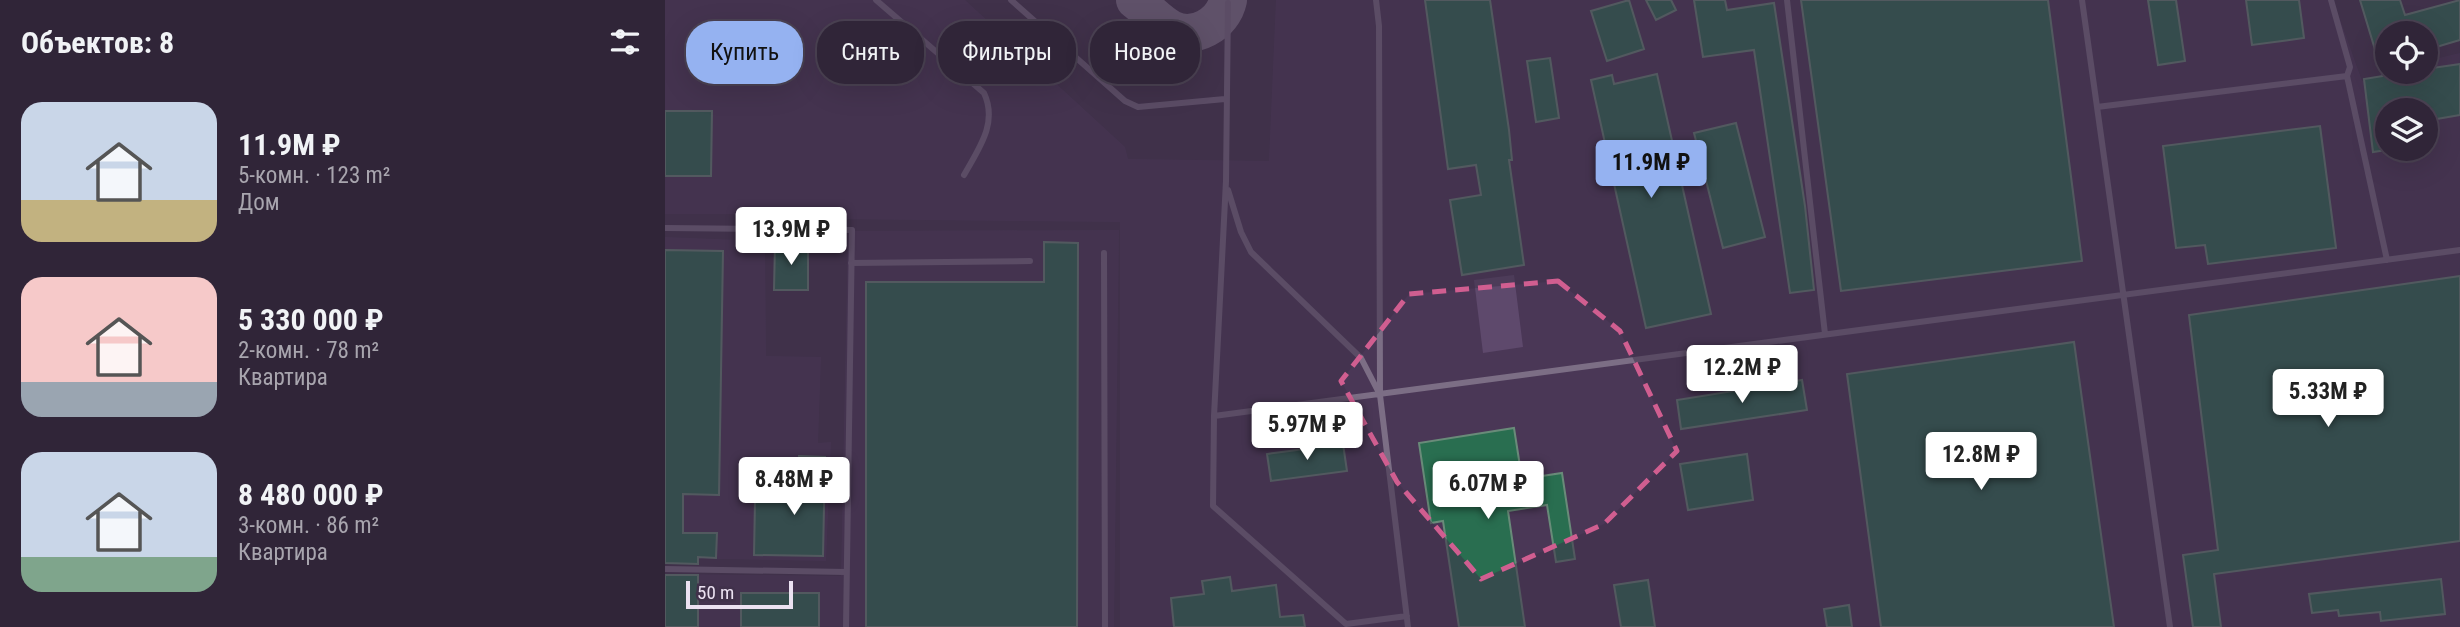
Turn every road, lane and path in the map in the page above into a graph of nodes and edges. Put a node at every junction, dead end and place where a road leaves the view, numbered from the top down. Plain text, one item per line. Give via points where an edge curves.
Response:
1 (876, 0) edge
2 (1011, 0) edge
3 (1376, 0) edge
4 (1787, 0) edge
5 (2082, 0) edge
6 (2332, 0) edge
7 (1228, 3) dead end
8 (2347, 76) junction
9 (1225, 99) junction
10 (2097, 107) junction
11 (964, 175) dead end
12 (1226, 181) junction
13 (665, 228) edge
14 (2460, 250) edge
15 (1104, 253) dead end
16 (2387, 260) junction
17 (1030, 261) dead end
18 (851, 263) junction
19 (2124, 295) junction
20 (1825, 334) junction
21 (1380, 395) junction
22 (1215, 416) junction
23 (665, 569) edge
24 (846, 572) junction
25 (1407, 616) junction
26 (846, 627) edge
27 (1104, 627) edge
28 (1408, 627) edge
29 (2169, 627) edge

1 - 11 lane via 984,93 990,116 986,135
2 - 9 lane via 1137,107
3 - 21 lane
4 - 20 lane
5 - 10 lane
6 - 8 lane via 2350,68
7 - 9 lane
8 - 10 lane
8 - 16 lane
9 - 12 lane
10 - 19 lane
12 - 21 lane via 1251,252 1361,358
12 - 22 lane
13 - 18 lane via 852,230
14 - 16 lane
15 - 27 lane
16 - 19 lane
17 - 18 lane
18 - 24 lane
19 - 20 lane
19 - 29 lane
20 - 21 lane
21 - 22 lane
21 - 25 lane
22 - 25 lane via 1213,506 1346,624
23 - 24 lane
24 - 26 lane
25 - 28 lane

